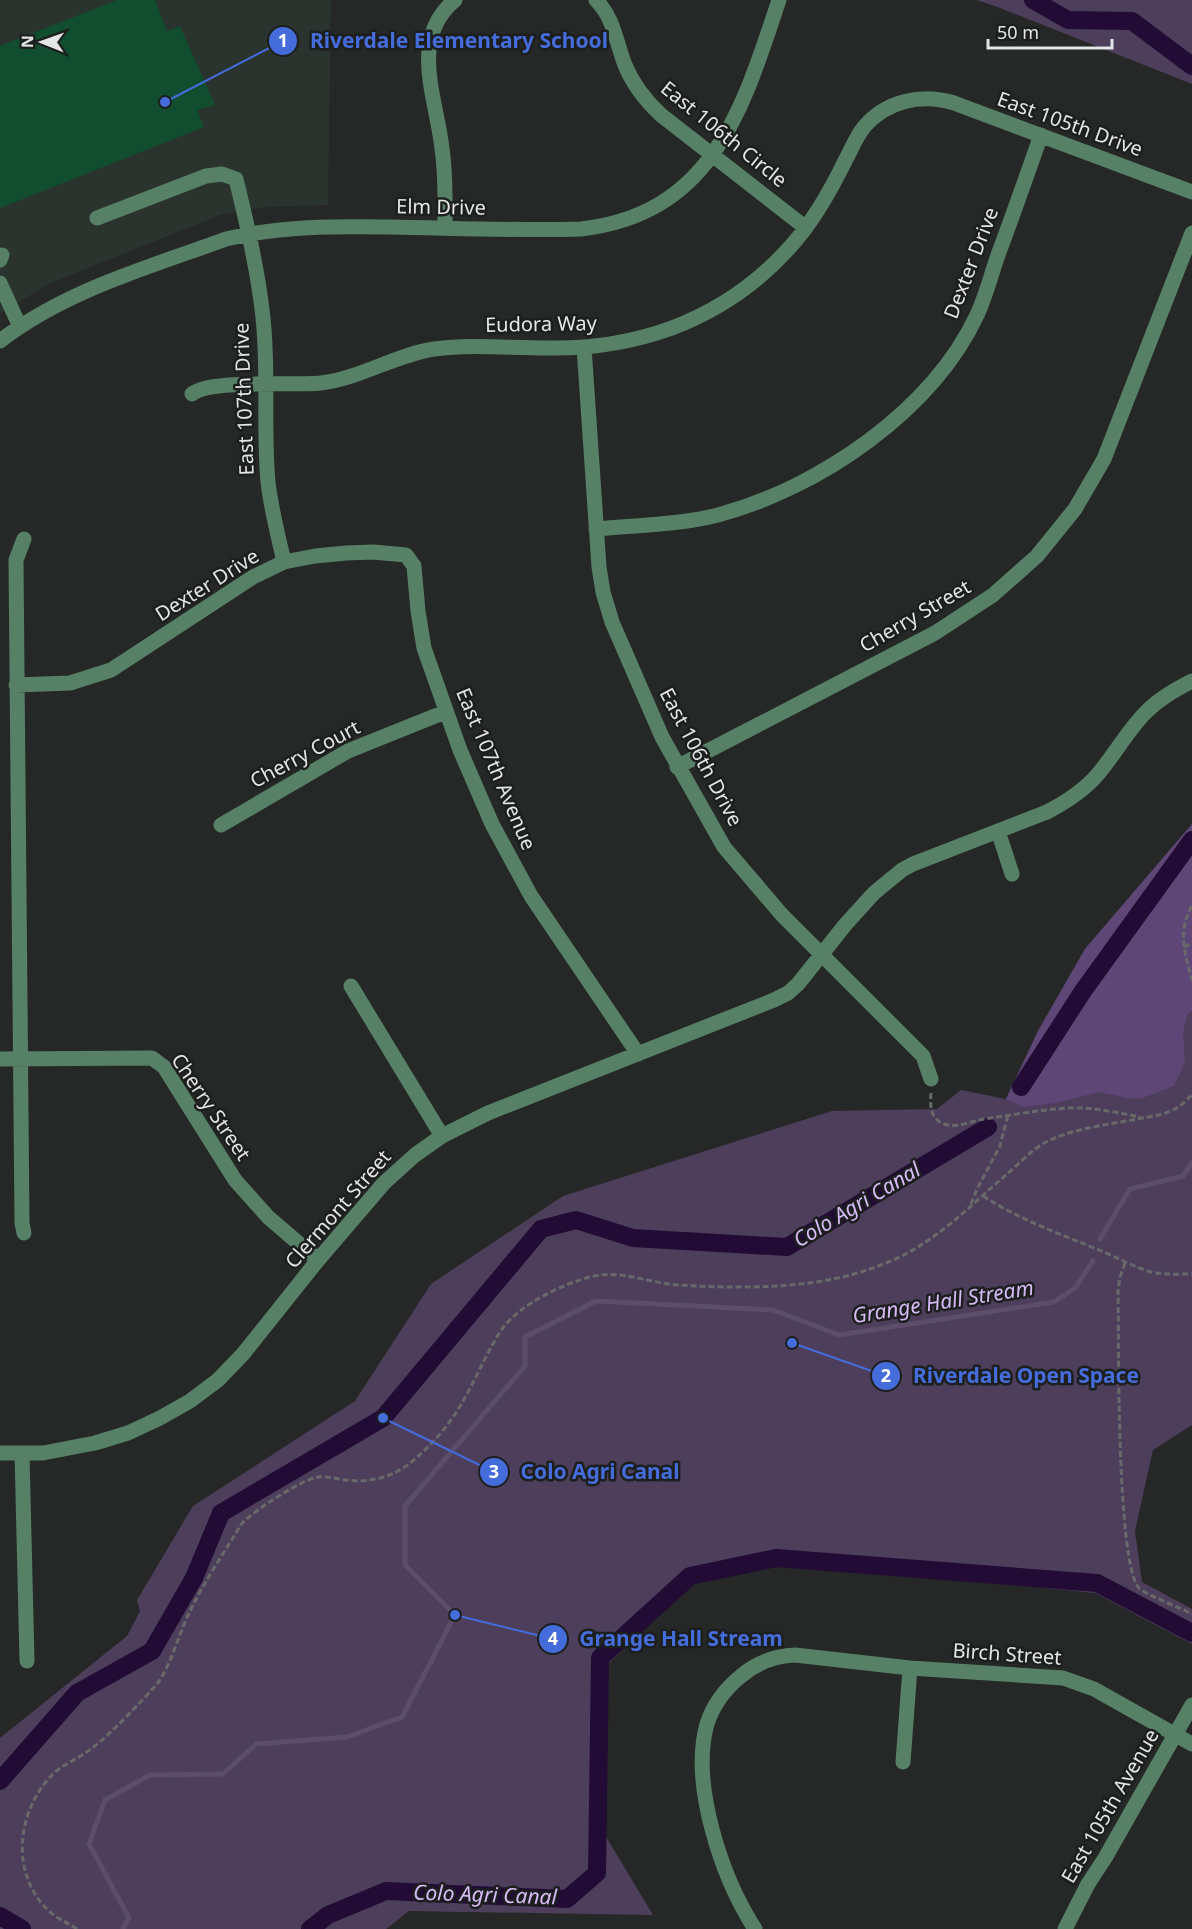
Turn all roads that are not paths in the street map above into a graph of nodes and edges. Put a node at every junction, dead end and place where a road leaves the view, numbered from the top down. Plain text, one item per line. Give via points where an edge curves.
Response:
1 (455, 0) edge
2 (596, 0) edge
3 (779, 0) edge
4 (933, 98) joint
5 (1041, 135) junction
6 (714, 155) junction
7 (1192, 192) edge
8 (97, 218) dead end
9 (445, 228) junction
10 (806, 228) junction
11 (1192, 233) edge
12 (249, 234) junction
13 (0, 283) edge
14 (20, 327) junction
15 (0, 340) edge
16 (584, 347) junction
17 (267, 385) junction
18 (192, 394) dead end
19 (596, 529) junction
20 (24, 539) dead end
21 (284, 562) junction
22 (415, 575) joint
23 (1192, 681) edge
24 (16, 685) junction
25 (445, 712) junction
26 (677, 767) junction
27 (221, 825) dead end
28 (998, 831) junction
29 (1012, 874) dead end
30 (821, 953) junction
31 (351, 986) dead end
32 (638, 1054) junction
33 (0, 1059) edge
34 (20, 1059) junction
35 (931, 1079) road end
36 (441, 1136) junction
37 (24, 1233) dead end
38 (318, 1260) junction
39 (0, 1453) edge
40 (22, 1453) junction
41 (27, 1661) dead end
42 (910, 1668) junction
43 (1192, 1705) edge
44 (1175, 1735) junction
45 (1192, 1744) edge
46 (903, 1762) dead end
47 (754, 1929) edge
48 (1065, 1929) edge

1 - 9 street via 432,28 428,59 442,148
2 - 6 street, East 106th Circle via 609,17 624,64 648,103
3 - 6 street, Elm Drive via 746,92
4 - 5 street, East 105th Drive
4 - 10 street, Eudora Way via 900,102 871,120 854,141
5 - 7 street, East 105th Drive
5 - 19 street, Dexter Drive via 977,315 950,360 918,399 841,460 771,496 687,521
6 - 9 street, Elm Drive via 660,204 623,221 570,229
6 - 10 street, East 106th Circle
8 - 12 street, East 107th Drive via 206,176 222,174 236,178
9 - 12 street, Elm Drive via 323,226
10 - 16 street, Eudora Way via 760,277 728,300 673,328
11 - 26 street, Cherry Street via 1104,459 1075,509 1037,556 993,595 935,633
12 - 14 street, Elm Drive via 226,239 78,295
12 - 17 street, East 107th Drive via 263,317
13 - 14 street
14 - 15 street, Elm Drive
16 - 17 street, Eudora Way via 437,349 402,357 344,379
16 - 19 street, East 106th Drive
17 - 18 street, Eudora Way via 219,385
17 - 21 street, East 107th Drive via 268,480
19 - 26 street, East 106th Drive via 603,592 612,622
20 - 24 street via 16,560
21 - 22 street, Dexter Drive via 346,553 399,553 411,559
21 - 24 street, Dexter Drive via 253,577 111,670 70,683
22 - 25 street, East 107th Avenue via 424,648
23 - 28 street, Clermont Street via 1145,713 1097,775 1065,803
24 - 34 street
25 - 27 street, Cherry Court via 348,751
25 - 32 street, East 107th Avenue via 492,824 531,896
26 - 30 street, East 106th Drive via 724,847 782,915
28 - 29 street
28 - 30 street, Clermont Street via 902,870 874,893
30 - 32 street, Clermont Street via 788,993
30 - 35 street, East 106th Drive via 923,1056
31 - 36 street
32 - 36 street, Clermont Street via 488,1113
33 - 34 street, Cherry Street
34 - 37 street
34 - 38 street, Cherry Street via 156,1060 249,1199
36 - 38 street, Clermont Street via 384,1183
38 - 40 street, Clermont Street via 243,1354 190,1401 160,1418 95,1443 52,1452
39 - 40 street, Clermont Street
40 - 41 street
42 - 44 street, Birch Street via 1076,1681
42 - 46 street
42 - 47 street, Birch Street via 783,1656 746,1671 718,1701 704,1738 708,1811 732,1889
43 - 44 street, East 105th Avenue
44 - 45 street, Birch Street
44 - 48 street, East 105th Avenue

